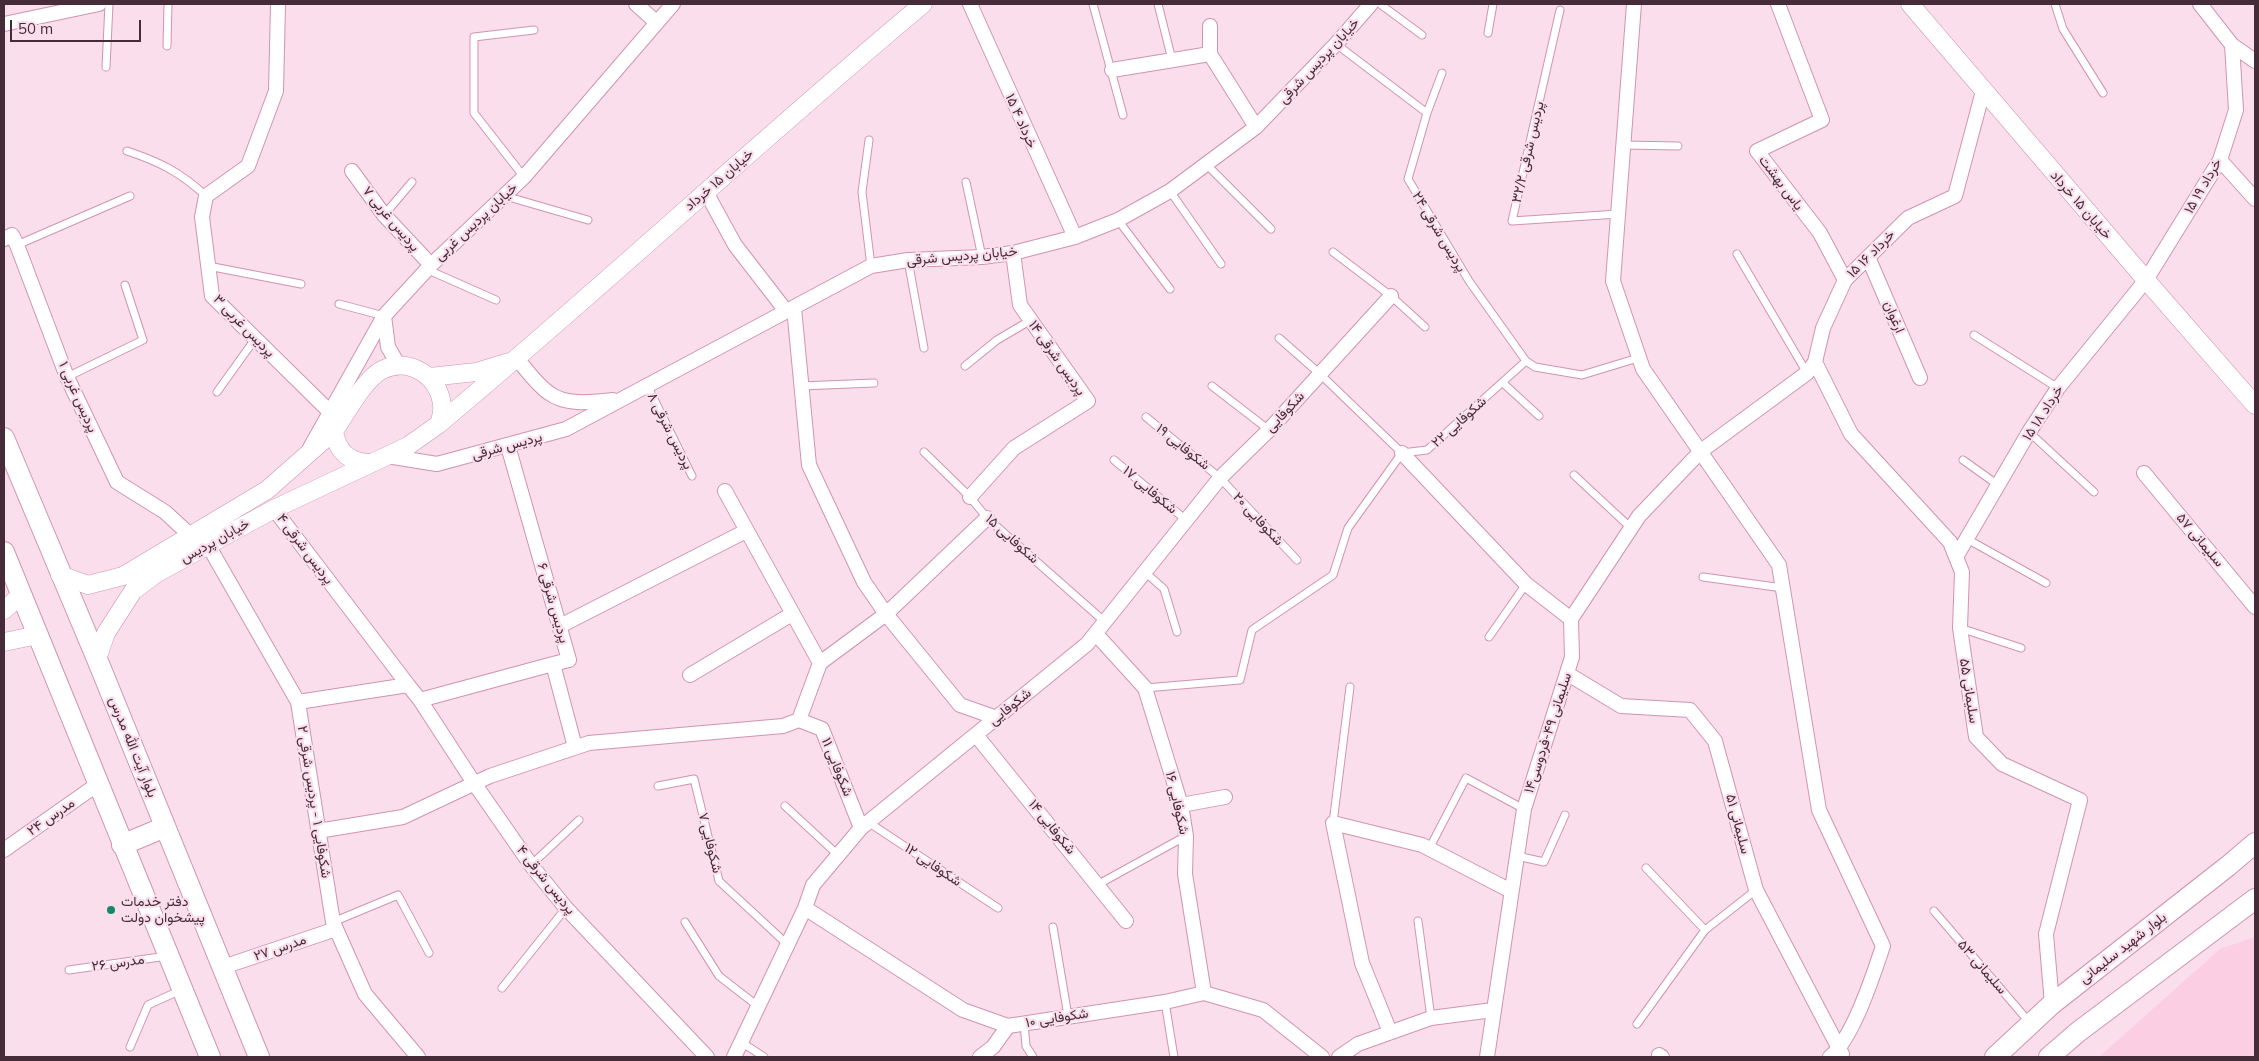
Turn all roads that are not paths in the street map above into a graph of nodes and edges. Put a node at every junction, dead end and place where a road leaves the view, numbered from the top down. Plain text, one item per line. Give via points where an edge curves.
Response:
1 (99, 4) edge
2 (109, 4) edge
3 (168, 4) edge
4 (278, 4) edge
5 (636, 4) edge
6 (673, 4) edge
7 (923, 4) edge
8 (970, 4) edge
9 (1093, 4) edge
10 (1158, 4) edge
11 (1371, 4) edge
12 (1380, 4) edge
13 (1492, 4) edge
14 (1634, 4) edge
15 (1778, 4) edge
16 (1910, 4) edge
17 (2055, 4) edge
18 (2200, 4) edge
19 (909, 10) edge
20 (1560, 10) dead end
21 (656, 22) junction
22 (4, 24) edge
23 (1210, 26) dead end
24 (534, 30) dead end
25 (1488, 33) dead end
26 (1422, 35) dead end
27 (1336, 44) junction
28 (2232, 44) junction
29 (167, 46) dead end
30 (1210, 54) junction
31 (1172, 60) junction
32 (2255, 61) edge
33 (106, 67) dead end
34 (1112, 70) junction
35 (1442, 73) dead end
36 (1983, 91) junction
37 (2103, 93) dead end
38 (1427, 113) junction
39 (1123, 115) dead end
40 (1256, 127) junction
41 (870, 140) dead end
42 (1624, 145) junction
43 (1678, 146) dead end
44 (127, 151) dead end
45 (2220, 160) junction
46 (1206, 164) junction
47 (352, 171) dead end
48 (524, 176) junction
49 (412, 182) dead end
50 (966, 182) dead end
51 (1170, 191) junction
52 (706, 192) junction
53 (130, 196) dead end
54 (206, 196) junction
55 (504, 196) junction
56 (2255, 199) edge
57 (1618, 214) junction
58 (384, 215) junction
59 (588, 220) dead end
60 (1118, 220) junction
61 (1271, 229) dead end
62 (1074, 238) junction
63 (4, 239) edge
64 (17, 245) junction
65 (1333, 252) dead end
66 (1014, 253) junction
67 (1737, 254) dead end
68 (982, 257) junction
69 (1868, 257) junction
70 (908, 260) junction
71 (1220, 264) dead end
72 (208, 266) junction
73 (871, 266) junction
74 (428, 267) junction
75 (1845, 280) junction
76 (2146, 280) junction
77 (301, 284) dead end
78 (125, 285) dead end
79 (1170, 289) dead end
80 (1391, 296) junction
81 (496, 300) dead end
82 (339, 304) dead end
83 (790, 309) junction
84 (384, 316) junction
85 (1031, 320) junction
86 (1425, 327) dead end
87 (1974, 335) dead end
88 (1279, 338) dead end
89 (255, 339) junction
90 (924, 348) dead end
91 (1638, 358) junction
92 (517, 359) junction
93 (1526, 360) junction
94 (1816, 362) junction
95 (399, 366) junction
96 (965, 366) dead end
97 (1807, 373) junction
98 (1320, 374) junction
99 (67, 377) junction
100 (430, 377) junction
101 (1920, 378) dead end
102 (1503, 382) junction
103 (874, 383) dead end
104 (801, 386) junction
105 (1212, 386) dead end
106 (648, 387) junction
107 (2058, 388) junction
108 (217, 392) dead end
109 (619, 399) junction
110 (2255, 405) edge
111 (331, 413) junction
112 (1539, 416) dead end
113 (1146, 417) dead end
114 (439, 424) junction
115 (1269, 430) junction
116 (334, 431) junction
117 (2029, 432) junction
118 (4, 438) edge
119 (508, 446) junction
120 (1700, 451) junction
121 (924, 452) dead end
122 (1402, 453) junction
123 (387, 456) junction
124 (304, 458) junction
125 (1114, 460) dead end
126 (1963, 460) dead end
127 (371, 463) junction
128 (2144, 473) dead end
129 (1574, 475) dead end
130 (692, 476) dead end
131 (1220, 478) junction
132 (1998, 485) junction
133 (724, 491) dead end
134 (2094, 492) dead end
135 (970, 497) junction
136 (274, 509) junction
137 (987, 518) junction
138 (1186, 520) junction
139 (1631, 528) junction
140 (746, 530) junction
141 (190, 535) junction
142 (1967, 539) junction
143 (208, 545) junction
144 (4, 552) edge
145 (1956, 557) junction
146 (1297, 560) dead end
147 (1146, 573) junction
148 (60, 575) junction
149 (1702, 577) dead end
150 (2046, 583) dead end
151 (1526, 584) junction
152 (1783, 588) junction
153 (21, 595) junction
154 (2255, 607) edge
155 (4, 610) edge
156 (792, 614) junction
157 (886, 614) junction
158 (1571, 619) junction
159 (1105, 622) junction
160 (560, 626) junction
161 (1960, 628) junction
162 (1177, 632) dead end
163 (1096, 634) junction
164 (38, 635) junction
165 (1489, 637) dead end
166 (4, 642) edge
167 (2021, 648) dead end
168 (97, 659) junction
169 (820, 663) junction
170 (553, 664) junction
171 (1568, 674) junction
172 (690, 675) dead end
173 (408, 685) junction
174 (1350, 687) dead end
175 (1145, 688) junction
176 (420, 700) junction
177 (298, 702) junction
178 (997, 718) junction
179 (799, 720) junction
180 (976, 735) junction
181 (574, 747) junction
182 (98, 784) junction
183 (474, 784) junction
184 (658, 786) dead end
185 (1225, 797) dead end
186 (1181, 805) junction
187 (785, 806) dead end
188 (1524, 809) junction
189 (1565, 815) dead end
190 (579, 820) dead end
191 (1333, 823) junction
192 (865, 825) junction
193 (165, 827) junction
194 (318, 831) junction
195 (1186, 836) junction
196 (2255, 843) edge
197 (122, 845) junction
198 (1429, 849) junction
199 (4, 850) edge
200 (838, 856) junction
201 (1517, 856) junction
202 (530, 865) junction
203 (1646, 868) dead end
204 (1098, 885) junction
205 (1756, 890) junction
206 (1511, 892) junction
207 (2255, 899) edge
208 (566, 908) junction
209 (805, 908) junction
210 (998, 908) dead end
211 (1934, 912) dead end
212 (1126, 920) dead end
213 (1418, 921) dead end
214 (686, 922) dead end
215 (335, 925) junction
216 (1053, 927) dead end
217 (1706, 930) junction
218 (788, 944) junction
219 (428, 953) dead end
220 (168, 956) junction
221 (223, 968) junction
222 (69, 970) dead end
223 (502, 988) dead end
224 (182, 990) junction
225 (1204, 993) junction
226 (1166, 1002) junction
227 (2052, 1004) junction
228 (759, 1007) junction
229 (1493, 1010) junction
230 (1068, 1016) junction
231 (1431, 1018) junction
232 (1024, 1023) junction
233 (2030, 1023) junction
234 (1638, 1024) dead end
235 (1008, 1026) junction
236 (1390, 1032) junction
237 (741, 1042) junction
238 (130, 1047) dead end
239 (1838, 1055) edge
240 (210, 1057) edge
241 (259, 1057) edge
242 (418, 1057) edge
243 (707, 1057) edge
244 (734, 1057) edge
245 (764, 1057) edge
246 (980, 1057) edge
247 (1033, 1057) edge
248 (1174, 1057) edge
249 (1322, 1057) edge
250 (1339, 1057) edge
251 (1487, 1057) edge
252 (1995, 1057) edge
253 (2048, 1057) edge

1 - 22 street
2 - 33 lane
3 - 29 lane
4 - 54 street via 276,91 252,157 248,166
5 - 21 street
6 - 21 street, خیابان پردیس غربی
7 - 19 street, خیابان ۱۵ خرداد
8 - 62 street, ۱۵ خرداد ۴
9 - 34 lane
10 - 31 lane
11 - 27 street, خیابان پردیس شرقی
12 - 26 lane
13 - 25 lane
14 - 42 street
15 - 75 street, یاس بهشت via 1822,120 1757,150 1820,233
16 - 36 street, خیابان ۱۵ خرداد
17 - 37 lane via 2063,29
18 - 28 street
19 - 52 street, خیابان ۱۵ خرداد
20 - 57 lane, پردیس شرقی ۳۲/۲ via 1512,221
21 - 48 street, خیابان پردیس غربی
23 - 30 street
24 - 48 lane via 474,38 474,113
27 - 38 lane
27 - 40 street, خیابان پردیس شرقی
28 - 32 street
28 - 45 street, ۱۵ خرداد ۱۹ via 2236,110
30 - 31 street
30 - 40 street
31 - 34 street
34 - 39 lane
35 - 38 lane, پردیس شرقی ۲۴
36 - 69 street, ۱۵ خرداد ۱۶ via 1955,196 1908,218
36 - 76 street, خیابان ۱۵ خرداد
38 - 93 lane, پردیس شرقی ۲۴ via 1408,180 1469,281
40 - 46 street, خیابان پردیس شرقی
41 - 73 lane via 862,192
42 - 43 lane
42 - 57 street
44 - 54 lane via 176,171
45 - 56 street
45 - 76 street, ۱۵ خرداد ۱۹
46 - 51 street, خیابان پردیس شرقی
46 - 61 lane
47 - 58 street, پردیس غربی ۷
48 - 55 street, خیابان پردیس غربی
49 - 58 lane
50 - 68 lane
51 - 60 street, خیابان پردیس شرقی
51 - 71 lane
52 - 83 street via 734,245
52 - 92 street, خیابان ۱۵ خرداد
53 - 64 lane
54 - 72 street, پردیس غربی ۳ via 202,217
55 - 59 lane
55 - 74 street, خیابان پردیس غربی
57 - 91 street via 1614,281
58 - 74 street, پردیس غربی ۷
60 - 62 street, خیابان پردیس شرقی
60 - 79 lane
62 - 66 street, خیابان پردیس شرقی
63 - 64 street via 12,235
64 - 99 street, پردیس غربی ۱
65 - 80 lane
66 - 68 street, خیابان پردیس شرقی
66 - 85 street, پردیس شرقی ۱۴ via 1020,305
67 - 97 lane
68 - 70 street, خیابان پردیس شرقی
69 - 75 street, ۱۵ خرداد ۱۶
69 - 101 street, ارغوان
70 - 73 street, خیابان پردیس شرقی
70 - 90 lane
72 - 77 lane
72 - 89 street, پردیس غربی ۳ via 212,296
73 - 83 street, خیابان پردیس شرقی
74 - 81 lane
74 - 84 street, خیابان پردیس غربی
75 - 94 street, ۱۵ خرداد ۱۶ via 1823,328
76 - 107 street, ۱۵ خرداد ۱۸
76 - 110 street, خیابان ۱۵ خرداد
78 - 99 lane via 143,340
80 - 86 lane
80 - 98 street, شکوفایی
82 - 84 lane
83 - 104 street
83 - 106 street, خیابان پردیس شرقی
84 - 95 street via 388,347
84 - 111 street, خیابان پردیس غربی
85 - 96 lane via 997,340
85 - 135 street, پردیس شرقی ۱۴ via 1088,401 1014,448
87 - 107 lane
88 - 98 lane
89 - 108 lane
89 - 111 street, پردیس غربی ۳
91 - 93 lane via 1582,375 1535,367
91 - 120 street
92 - 100 street via 476,372
92 - 109 street via 549,394 580,402
92 - 114 street, خیابان ۱۵ خرداد
93 - 102 lane, شکوفایی ۲۲
94 - 97 street, ۱۵ خرداد ۱۶
94 - 145 street, سلیمانی ۵۵ via 1851,434 1950,542
95 - 100 street via 415,368
95 - 116 street via 382,370 369,380
97 - 120 street, ۱۵ خرداد ۱۶
98 - 115 street, شکوفایی
98 - 122 lane
99 - 141 street, پردیس غربی ۱ via 117,482 165,512
100 - 114 street via 439,391 443,408
102 - 112 lane
102 - 122 lane, شکوفایی ۲۲ via 1427,450
103 - 104 lane
104 - 157 street via 809,465 864,582
105 - 115 lane
106 - 109 street, خیابان پردیس شرقی
106 - 130 lane, پردیس شرقی ۸
107 - 117 street, ۱۵ خرداد ۱۸
109 - 119 street, پردیس شرقی via 566,429
111 - 124 street, خیابان پردیس غربی
113 - 131 lane, شکوفایی ۱۹
114 - 123 street
115 - 131 street, شکوفایی
116 - 124 street, خیابان پردیس
116 - 127 street via 336,442 350,459
117 - 132 street, ۱۵ خرداد ۱۸
117 - 134 lane
118 - 148 main road, بلوار آیت الله مدرس
119 - 123 street, پردیس شرقی via 438,464
119 - 160 street, پردیس شرقی ۶
120 - 139 street
120 - 152 street via 1779,566
121 - 135 lane, شکوفایی ۱۵
122 - 151 street
122 - 175 lane via 1348,528 1333,575 1252,630 1240,680
123 - 127 street
124 - 141 street, خیابان پردیس via 267,490
125 - 138 lane, شکوفایی ۱۷
126 - 132 lane
127 - 136 street, خیابان پردیس
128 - 154 street, سلیمانی ۵۷
129 - 139 lane
131 - 138 street, شکوفایی
131 - 146 lane, شکوفایی ۲۰
132 - 142 street, ۱۵ خرداد ۱۸
133 - 140 street
135 - 137 lane, شکوفایی ۱۵
136 - 143 street, خیابان پردیس
136 - 173 street, پردیس شرقی ۴
137 - 157 street
137 - 159 lane, شکوفایی ۱۵
138 - 147 street, شکوفایی
139 - 158 street
140 - 156 street
140 - 160 street
141 - 148 street, خیابان پردیس via 123,576 88,585
142 - 145 street, ۱۵ خرداد ۱۸
142 - 150 lane
143 - 168 street, خیابان پردیس via 133,590 106,633
143 - 177 street, شکوفایی ۱ - پردیس شرقی ۲
144 - 153 main road
145 - 161 street, سلیمانی ۵۵ via 1962,572
147 - 159 street, شکوفایی
147 - 162 lane via 1164,589
148 - 168 main road, بلوار آیت الله مدرس
149 - 152 lane
151 - 158 street
151 - 165 lane
152 - 239 street via 1819,810 1883,946 1870,987
153 - 155 street
153 - 164 main road
156 - 169 street
156 - 172 street
157 - 169 street
157 - 178 street via 960,705
158 - 171 street, سلیمانی ۴۹-فردوسی۱۴ via 1572,657
159 - 163 street, شکوفایی
160 - 170 street, پردیس شرقی ۶ via 569,660
161 - 167 lane
161 - 227 street, سلیمانی ۵۵ via 1976,736 2002,764 2080,800 2046,934
163 - 175 street, شکوفایی ۱۶
163 - 178 street, شکوفایی
164 - 166 street
164 - 182 main road
168 - 193 main road, بلوار آیت الله مدرس
169 - 179 street
170 - 176 street
170 - 181 street, پردیس شرقی ۶
171 - 188 street, سلیمانی ۴۹-فردوسی۱۴
171 - 205 street, سلیمانی ۵۱ via 1621,706 1690,710 1715,740
173 - 176 street, پردیس شرقی ۴
173 - 177 street
174 - 191 lane
175 - 186 street, شکوفایی ۱۶
176 - 183 street, پردیس شرقی ۴
177 - 194 street, شکوفایی ۱ - پردیس شرقی ۲
178 - 180 street, شکوفایی
179 - 181 street via 783,726 589,742
179 - 192 street, شکوفایی ۱۱ via 822,729
180 - 192 street, شکوفایی
180 - 204 street, شکوفایی ۱۴
181 - 183 street
182 - 197 main road
182 - 199 street, مدرس ۲۴
183 - 194 street via 403,818
183 - 202 street, پردیس شرقی ۴
184 - 218 lane, شکوفایی ۷ via 694,778 719,881
185 - 186 street
186 - 195 street, شکوفایی ۱۶
187 - 200 lane
188 - 198 lane via 1466,778
188 - 201 street, سلیمانی ۴۹-فردوسی۱۴
189 - 201 lane via 1544,862
190 - 202 lane
191 - 198 street
191 - 236 street via 1362,963
192 - 200 street, شکوفایی
192 - 210 lane, شکوفایی ۱۲
193 - 197 main road
193 - 221 main road, بلوار آیت الله مدرس
194 - 215 street, شکوفایی ۱ - پردیس شرقی ۲
195 - 204 lane
195 - 225 street, شکوفایی ۱۶ via 1185,874
196 - 227 main road, بلوار شهید سلیمانی
197 - 220 main road
198 - 206 street
200 - 209 street, شکوفایی via 813,885
201 - 206 street, سلیمانی ۴۹-فردوسی۱۴
202 - 208 street, پردیس شرقی ۴
203 - 217 lane
204 - 212 street, شکوفایی ۱۴
205 - 217 lane
205 - 239 street, سلیمانی ۵۱
206 - 229 street, سلیمانی ۴۹-فردوسی۱۴
207 - 253 main road
208 - 223 lane
208 - 243 street, پردیس شرقی ۴
209 - 218 street, شکوفایی
209 - 235 street, شکوفایی ۱۰ via 963,1010
211 - 233 lane, سلیمانی ۵۳
213 - 231 lane
214 - 228 lane via 720,976
215 - 219 lane via 398,895
215 - 221 street, مدرس ۲۷
215 - 242 street, شکوفایی ۱ - پردیس شرقی ۲ via 365,994
216 - 230 lane
217 - 234 lane
218 - 228 street, شکوفایی
220 - 222 lane, مدرس ۲۶
220 - 224 main road
221 - 241 main road, بلوار آیت الله مدرس
224 - 238 lane via 148,1005
224 - 240 main road
225 - 226 street, شکوفایی ۱۰
225 - 249 street, شکوفایی ۱۰ via 1263,1010
226 - 230 street, شکوفایی ۱۰
226 - 248 lane
227 - 233 main road, بلوار شهید سلیمانی
228 - 237 street, شکوفایی
229 - 231 street
229 - 251 street, سلیمانی ۴۹-فردوسی۱۴
230 - 232 street, شکوفایی ۱۰
231 - 236 street
232 - 235 street, شکوفایی ۱۰
232 - 247 lane via 1026,1046
233 - 252 main road, بلوار شهید سلیمانی
235 - 246 street
236 - 250 street via 1358,1044
237 - 244 street, شکوفایی
237 - 245 lane

